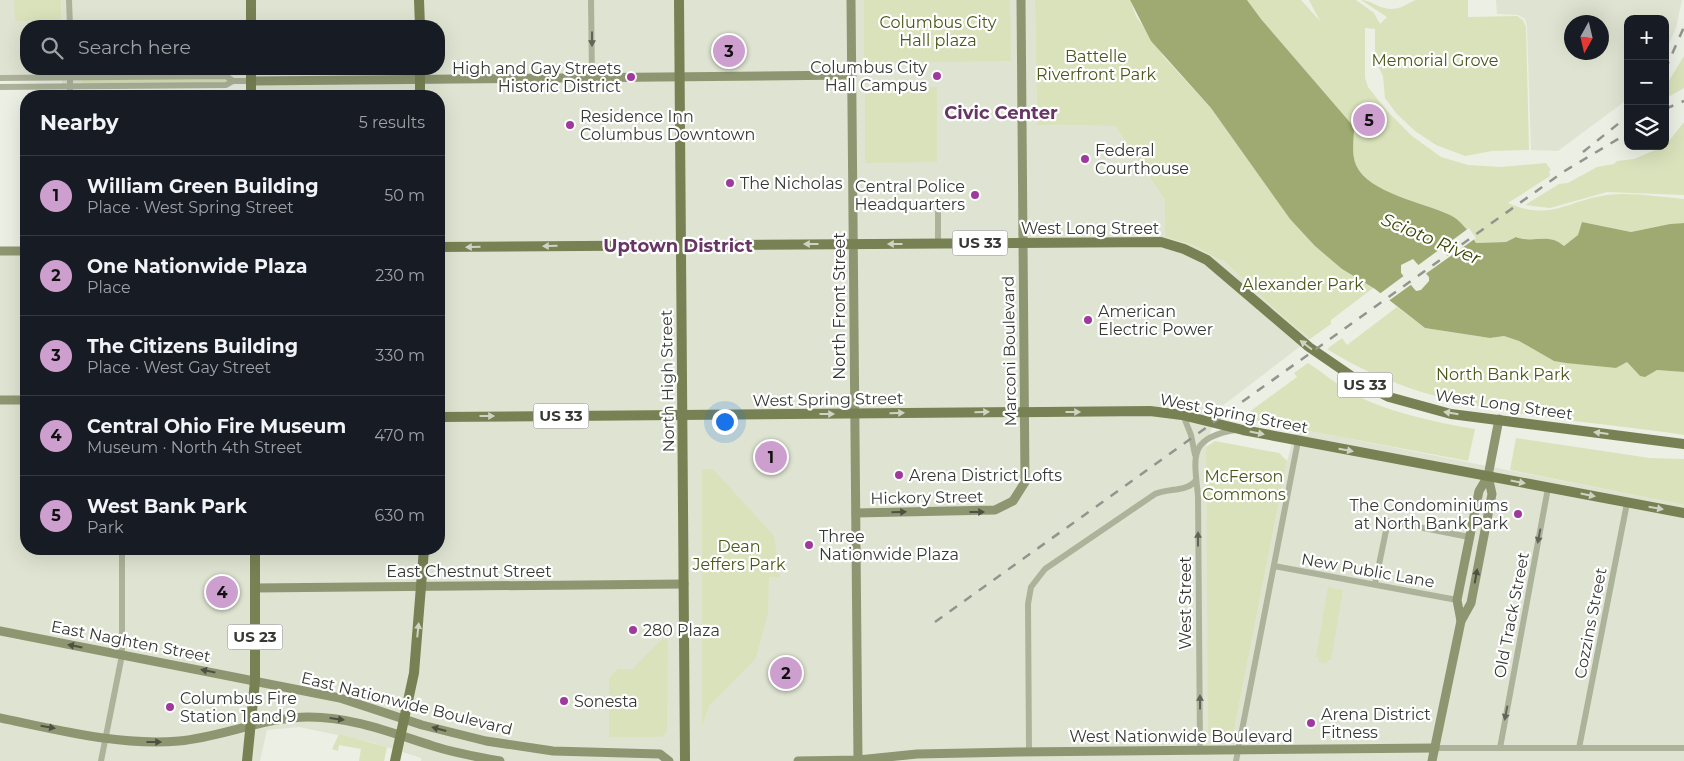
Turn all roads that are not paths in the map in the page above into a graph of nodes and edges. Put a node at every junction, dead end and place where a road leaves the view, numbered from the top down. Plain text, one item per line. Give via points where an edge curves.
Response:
1 (69, 0) edge
2 (251, 0) edge
3 (419, 0) edge
4 (592, 0) edge
5 (679, 0) edge
6 (851, 0) edge
7 (1021, 0) edge
8 (70, 20) edge
9 (251, 20) edge
10 (420, 20) edge
11 (251, 75) edge
12 (396, 75) edge
13 (420, 75) edge
14 (445, 75) edge
15 (852, 75) junction
16 (680, 77) junction
17 (0, 78) edge
18 (70, 78) junction
19 (592, 78) junction
20 (233, 81) junction
21 (251, 81) junction
22 (70, 86) junction
23 (0, 87) edge
24 (70, 90) edge
25 (251, 90) edge
26 (420, 90) edge
27 (938, 200) dead end
28 (938, 243) junction
29 (1023, 243) junction
30 (853, 244) junction
31 (681, 245) junction
32 (445, 247) edge
33 (20, 250) edge
34 (0, 251) edge
35 (0, 400) edge
36 (20, 400) edge
37 (1024, 412) junction
38 (854, 414) junction
39 (682, 415) junction
40 (1183, 415) junction
41 (445, 417) edge
42 (1499, 419) junction
43 (1238, 429) junction
44 (1298, 441) junction
45 (1684, 444) edge
46 (1195, 456) junction
47 (1488, 476) junction
48 (1196, 480) junction
49 (1548, 488) junction
50 (1020, 491) joint
51 (1627, 503) junction
52 (856, 513) junction
53 (1684, 513) edge
54 (1469, 537) junction
55 (122, 555) edge
56 (255, 555) edge
57 (424, 555) edge
58 (1274, 566) junction
59 (684, 584) junction
60 (1375, 584) junction
61 (422, 586) junction
62 (255, 588) junction
63 (1457, 600) junction
64 (1461, 621) junction
65 (0, 631) edge
66 (122, 655) junction
67 (255, 681) junction
68 (370, 707) junction
69 (0, 718) edge
70 (354, 722) junction
71 (252, 725) junction
72 (106, 738) junction
73 (1435, 748) junction
74 (1500, 748) junction
75 (1579, 748) junction
76 (1684, 748) edge
77 (1200, 750) junction
78 (1238, 750) junction
79 (1029, 752) junction
80 (101, 761) edge
81 (247, 761) edge
82 (395, 761) edge
83 (500, 761) edge
84 (669, 761) edge
85 (686, 761) edge
86 (798, 761) edge
87 (858, 761) edge
88 (1236, 761) edge
89 (1432, 761) edge

1 - 8 street
2 - 9 main road
3 - 10 main road
4 -> 19 street
5 - 16 main road, North High Street
6 - 15 street, North Front Street
7 - 29 street, Marconi Boulevard
11 - 21 main road
12 - 21 street
13 - 26 main road
14 - 19 street
15 - 16 street
15 - 30 street, North Front Street
16 - 19 street
16 - 31 main road, North High Street
17 - 18 street
18 - 20 street via 226,76
18 - 22 street
20 - 21 street
20 - 22 street via 226,85
21 - 25 main road
22 - 23 street
22 - 24 street
27 - 28 street
28 - 29 main road, West Long Street / US 33
28 -> 30 main road, West Long Street / US 33
29 - 37 street, Marconi Boulevard
42 -> 29 main road, West Long Street / US 33 via 1430,409 1390,397 1363,384 1285,330 1220,269 1184,249 1155,241
30 -> 31 main road, West Long Street / US 33
30 - 38 street, North Front Street
31 -> 32 main road, US 33
31 - 39 main road, North High Street
33 - 34 street
35 - 36 street
38 -> 37 main road, West Spring Street / US 33
37 -> 40 main road, West Spring Street / US 33 via 1150,411
37 - 50 street, Marconi Boulevard via 1026,474
39 -> 38 main road, West Spring Street / US 33
38 - 52 street, North Front Street
41 -> 39 main road, US 33
39 - 59 main road, North High Street
40 - 43 main road, West Spring Street / US 33
40 - 46 street, West Street
45 -> 42 main road, West Long Street / US 33
42 - 47 street
43 -> 44 main road, West Spring Street / US 33
43 - 46 street via 1213,433 1203,441
44 -> 47 main road, West Spring Street / US 33
44 - 58 street
46 - 48 street, West Street
47 -> 49 main road, West Spring Street / US 33
47 - 54 street via 1479,491
64 -> 47 street via 1471,603 1492,494
77 -> 48 street, West Street
48 - 79 street via 1190,486 1155,494 1045,568 1034,580 1028,604
49 -> 51 main road, West Spring Street / US 33
49 -> 74 street, Old Track Street
52 -> 50 street, Hickory Street via 985,512 1006,506
51 -> 53 main road, West Spring Street / US 33
51 - 75 street, Cozzins Street
52 - 87 street, North Front Street
54 - 60 street via 1388,521
54 - 63 street
55 - 66 street
56 - 62 main road, US 23
57 - 61 main road
58 - 60 street, New Public Lane
58 - 78 street
59 - 61 street, East Chestnut Street
59 - 85 main road, North High Street
60 - 63 street, New Public Lane
61 - 62 street, East Chestnut Street
82 -> 61 main road via 414,673
62 - 67 main road, US 23
63 - 64 street via 1463,604
64 - 73 street
66 -> 65 street, East Naghten Street
67 -> 66 street, East Naghten Street
66 - 72 street
67 - 68 street, East Nationwide Boulevard
67 - 71 main road, US 23
68 - 70 street via 365,717
84 -> 68 street, East Nationwide Boulevard via 660,754 553,751 486,741 422,725
69 -> 72 street, East Nationwide Boulevard
71 -> 70 street, East Nationwide Boulevard via 308,717
70 - 83 street, East Nationwide Boulevard via 376,726 435,747
72 -> 71 street, East Nationwide Boulevard via 179,741
71 - 81 main road, US 23
72 - 80 street
73 - 74 street, West Nationwide Boulevard
73 - 78 street, West Nationwide Boulevard
73 - 89 street
74 - 75 street, West Nationwide Boulevard
75 - 76 street, West Nationwide Boulevard
77 - 78 street, West Nationwide Boulevard
77 - 79 street, West Nationwide Boulevard
78 - 88 street
79 - 87 street, West Nationwide Boulevard via 917,754
86 - 87 street, West Nationwide Boulevard

